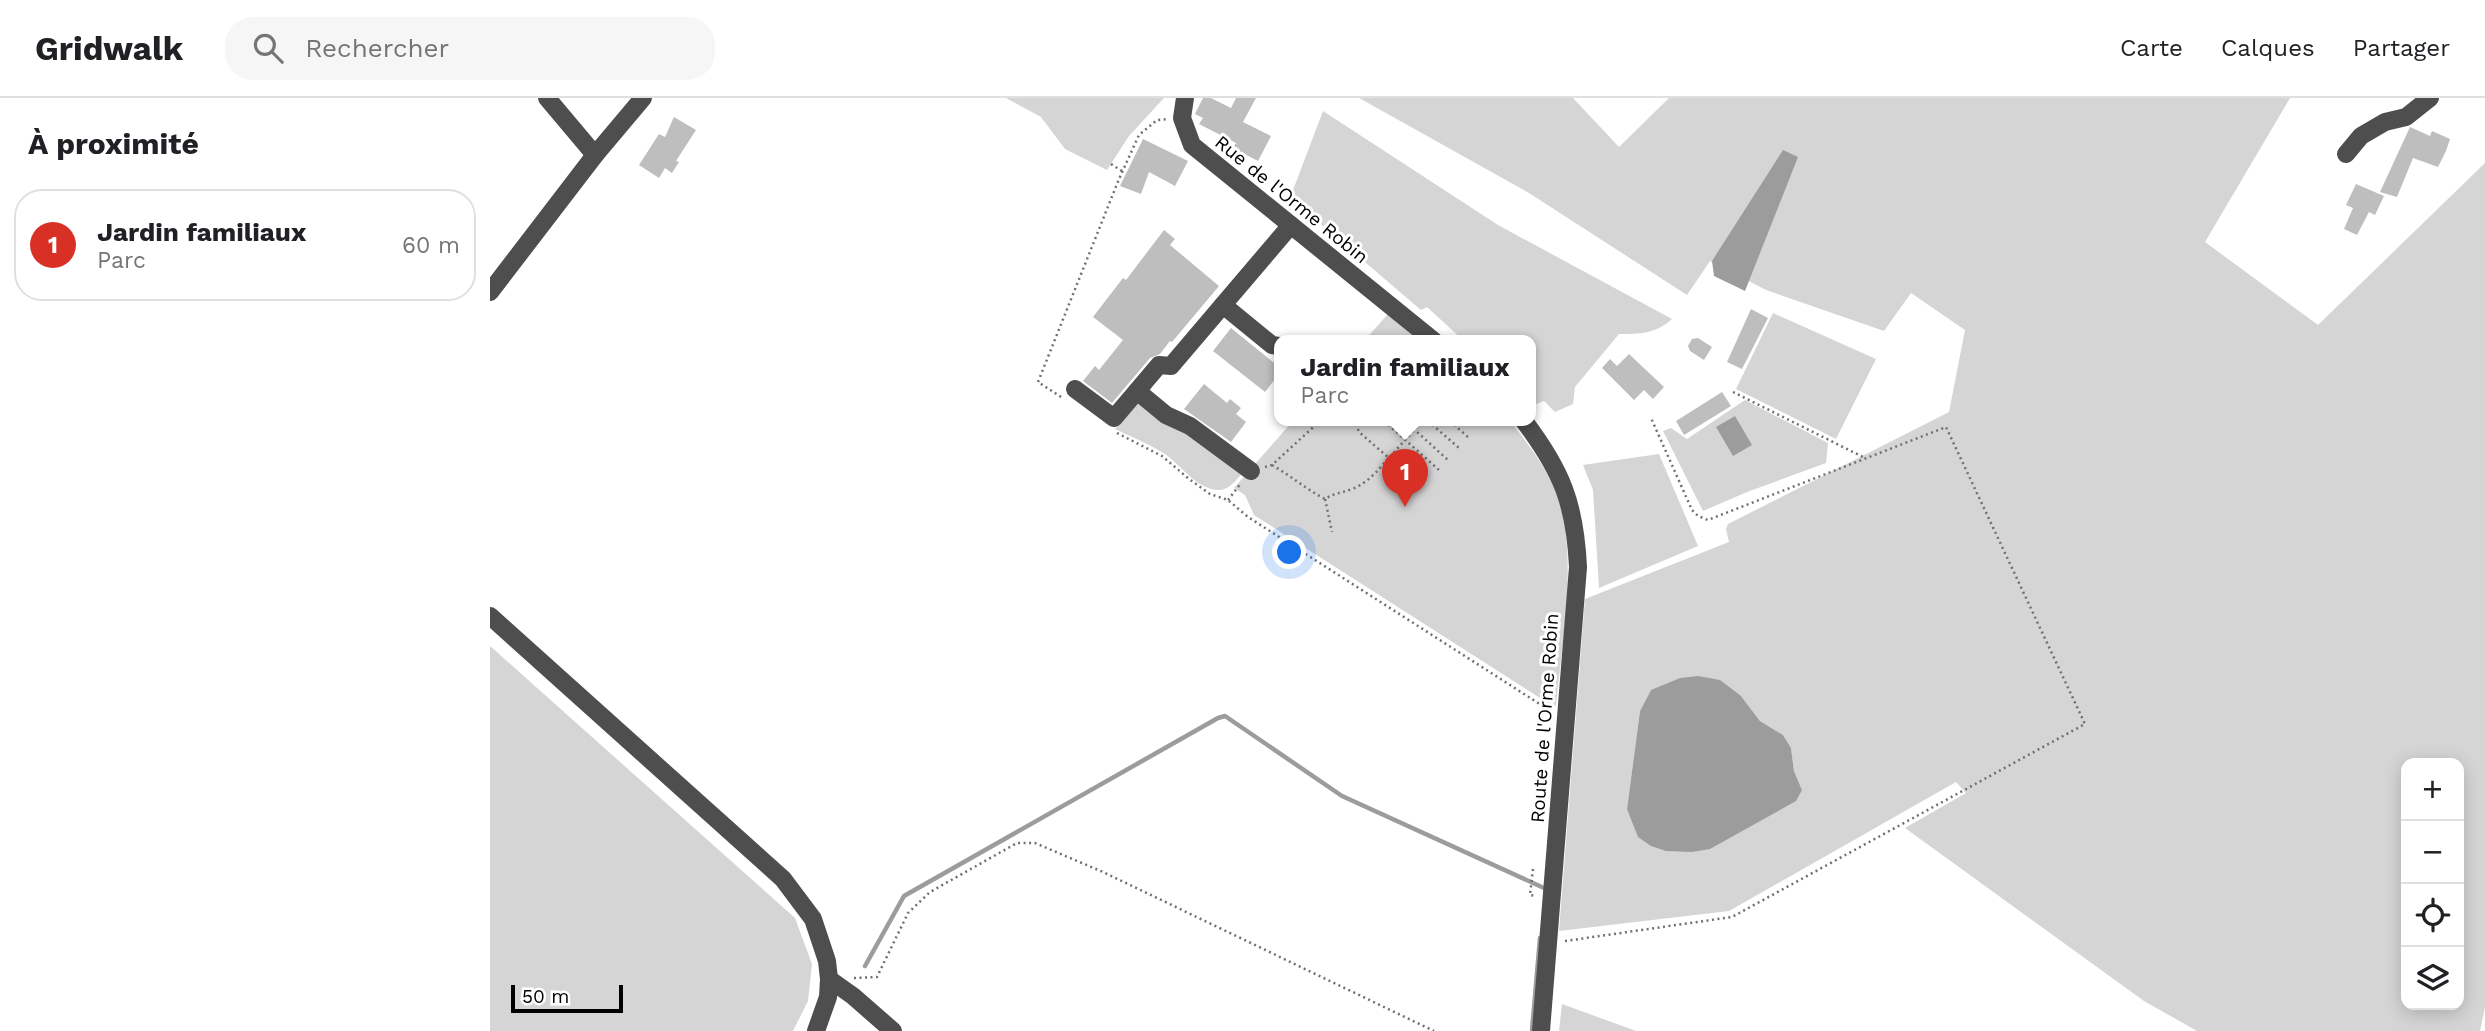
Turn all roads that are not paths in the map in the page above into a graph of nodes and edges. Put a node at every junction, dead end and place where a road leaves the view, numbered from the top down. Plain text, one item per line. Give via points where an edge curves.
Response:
1 (547, 98) edge
2 (643, 98) edge
3 (1185, 98) edge
4 (2430, 98) edge
5 (2346, 154) dead end
6 (595, 155) junction
7 (1291, 225) junction
8 (490, 292) edge
9 (1223, 305) junction
10 (1427, 335) edge
11 (1274, 345) edge
12 (1138, 391) junction
13 (1073, 396) road end
14 (1528, 426) edge
15 (1251, 471) road end
16 (490, 615) edge
17 (829, 979) junction
18 (816, 1031) edge
19 (893, 1031) edge
20 (1541, 1031) edge

1 - 6 street
2 - 6 street
3 - 7 street, Rue de l'Orme Robin via 1182,118 1192,145
4 - 5 street via 2406,117 2385,122 2361,136
6 - 8 street
7 - 9 street
7 - 10 street, Rue de l'Orme Robin
9 - 11 street
9 - 12 street via 1171,366 1159,365
12 - 13 street via 1114,418
12 - 15 street
14 - 20 street, Route de l'Orme Robin via 1546,450 1566,493 1578,567
16 - 17 street via 783,879 813,919
17 - 18 street
17 - 19 street

